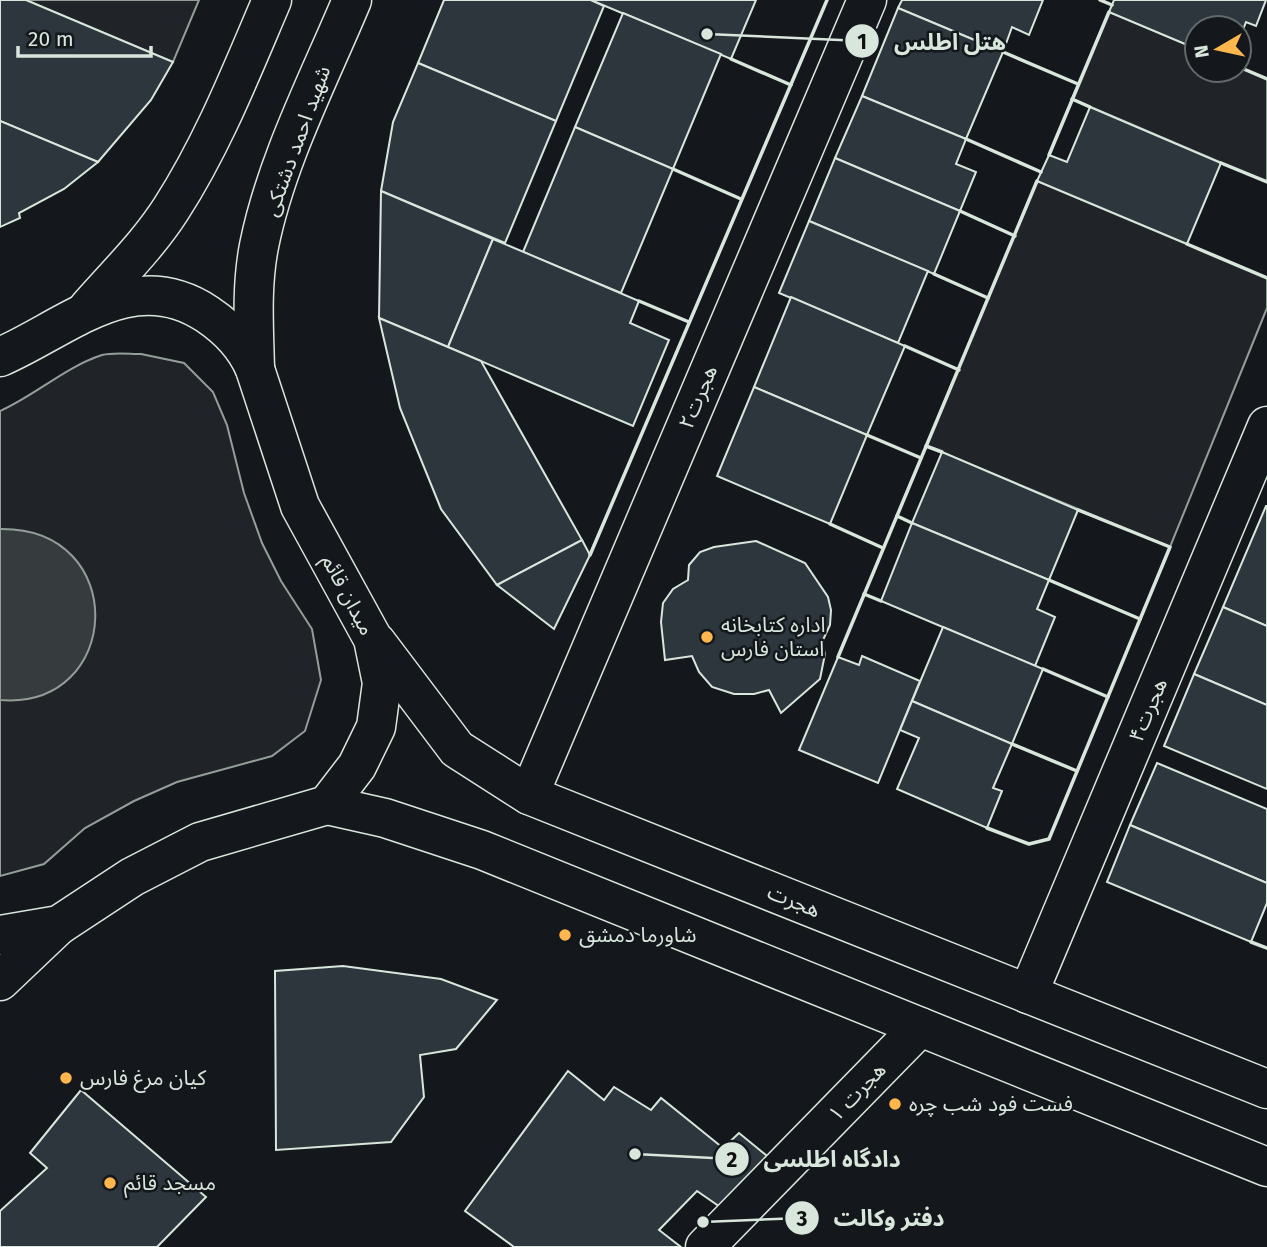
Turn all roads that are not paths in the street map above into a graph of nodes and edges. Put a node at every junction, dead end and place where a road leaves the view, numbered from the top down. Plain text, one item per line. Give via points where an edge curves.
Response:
1 (272, 0) edge
2 (352, 0) edge
3 (867, 0) edge
4 (84, 313) junction
5 (0, 358) edge
6 (255, 369) junction
7 (1267, 426) edge
8 (373, 639) junction
9 (529, 795) junction
10 (327, 805) junction
11 (59, 925) junction
12 (0, 935) edge
13 (0, 981) edge
14 (1028, 994) junction
15 (920, 1027) junction
16 (1267, 1089) edge
17 (1267, 1167) edge
18 (705, 1247) edge

1 - 4 main road via 230,97 172,208
2 - 6 main road, شهید احمد دشتکی via 288,152 259,246 253,298
3 - 9 main road, هجرت۲
4 - 5 main road, میدان قائم
4 - 6 main road, میدان قائم via 124,296 161,296 195,306 226,327
6 - 8 main road, میدان قائم via 300,506
7 - 14 main road, هجرت۴
8 - 9 main road, هجرت via 457,749
8 - 10 main road, میدان قائم via 382,682 376,727 357,766
9 - 14 main road, هجرت
10 - 11 main road via 200,842 132,877
10 - 15 main road via 385,818 482,850
11 - 12 main road
11 - 13 main road
14 - 16 main road, هجرت
15 - 17 main road
15 - 18 main road, هجرت ۱

